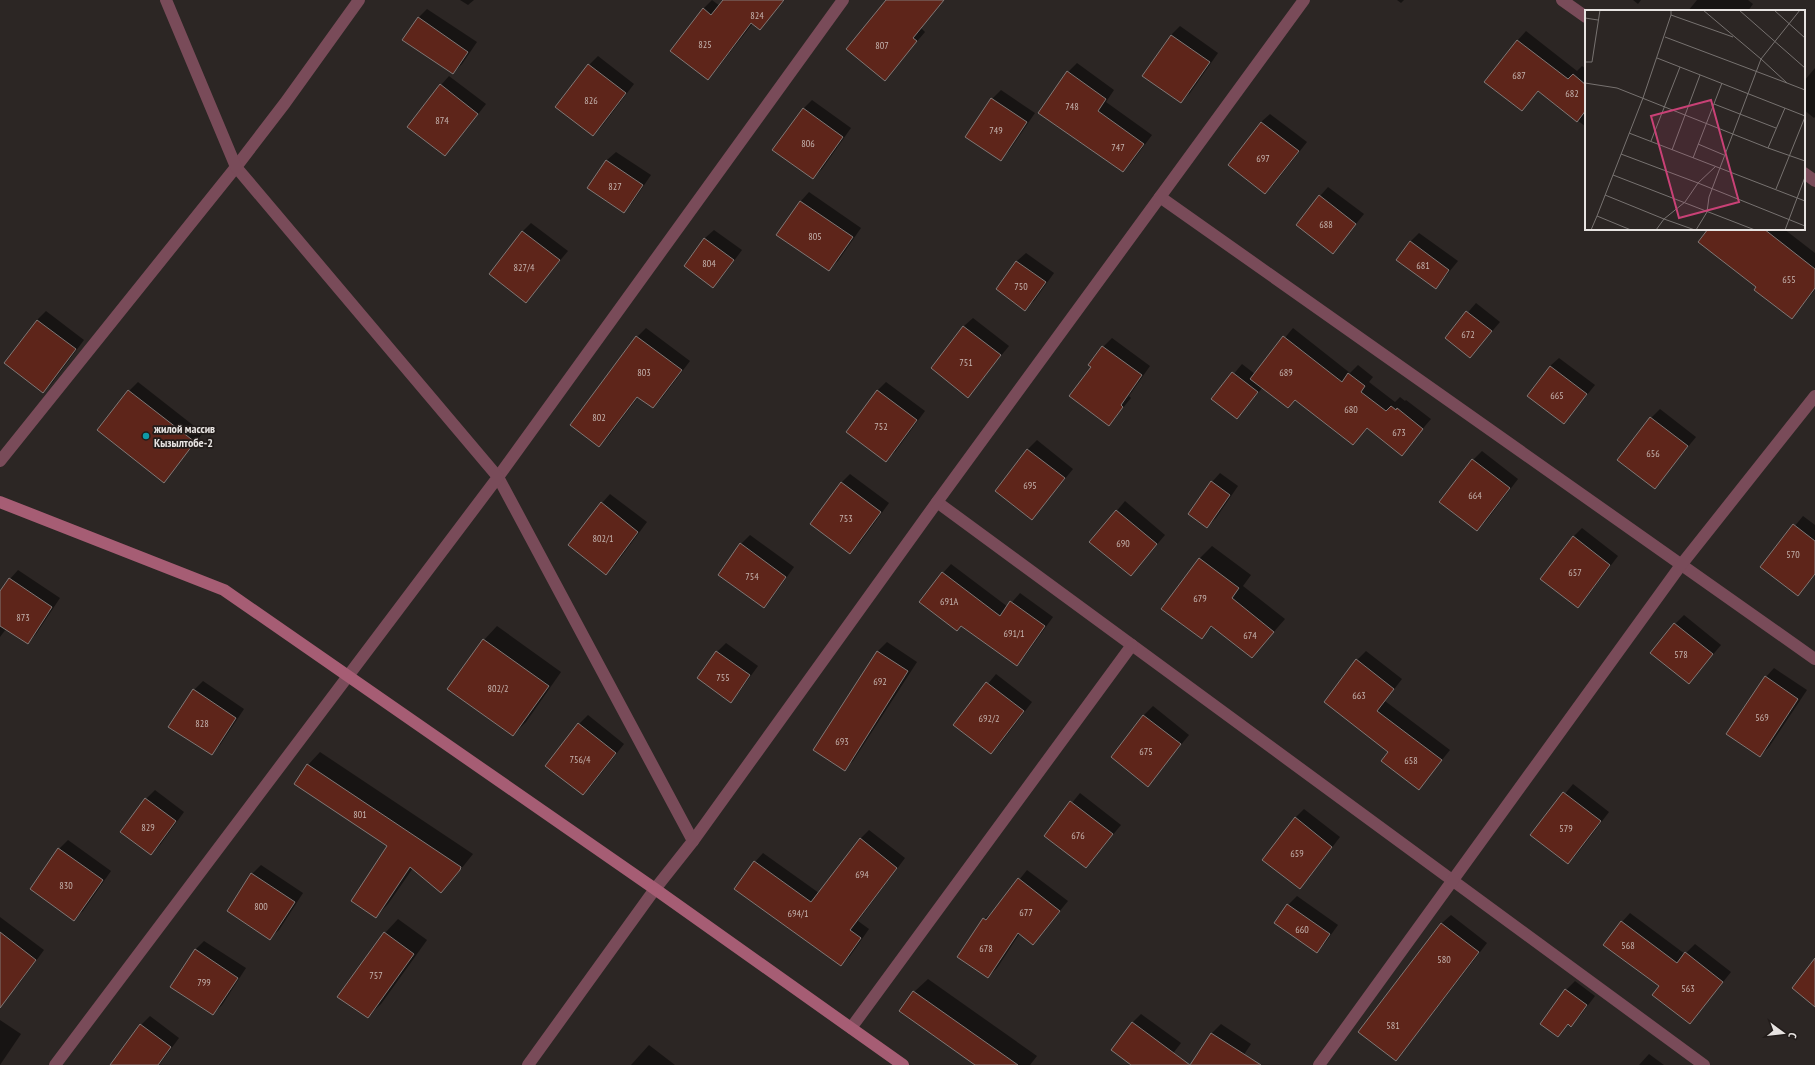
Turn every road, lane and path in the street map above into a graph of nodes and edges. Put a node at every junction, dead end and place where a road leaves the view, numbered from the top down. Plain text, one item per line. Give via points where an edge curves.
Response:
1 (166, 0) edge
2 (359, 0) edge
3 (843, 0) edge
4 (1304, 0) edge
5 (1562, 0) edge
6 (1585, 16) edge
7 (236, 167) junction
8 (1805, 174) edge
9 (1815, 181) edge
10 (1160, 197) junction
11 (1815, 396) edge
12 (0, 461) edge
13 (498, 477) junction
14 (0, 502) edge
15 (937, 502) junction
16 (1681, 564) junction
17 (1132, 645) junction
18 (1815, 659) edge
19 (347, 676) junction
20 (693, 841) junction
21 (1453, 880) junction
22 (655, 889) junction
23 (851, 1028) junction
24 (55, 1065) edge
25 (528, 1065) edge
26 (903, 1065) edge
27 (1319, 1065) edge
28 (1704, 1065) edge

1 - 7 street
2 - 7 street
3 - 13 street
4 - 10 street
5 - 6 street
7 - 12 street
7 - 13 street
8 - 9 street
10 - 15 street
10 - 16 street
11 - 16 street
13 - 19 street
13 - 20 street
14 - 19 street via 224,590
15 - 17 street
15 - 20 street
16 - 18 street
16 - 21 street
17 - 21 street
17 - 23 street
19 - 22 street
19 - 24 street
20 - 22 street
21 - 27 street
21 - 28 street
22 - 23 street
22 - 25 street
23 - 26 street

